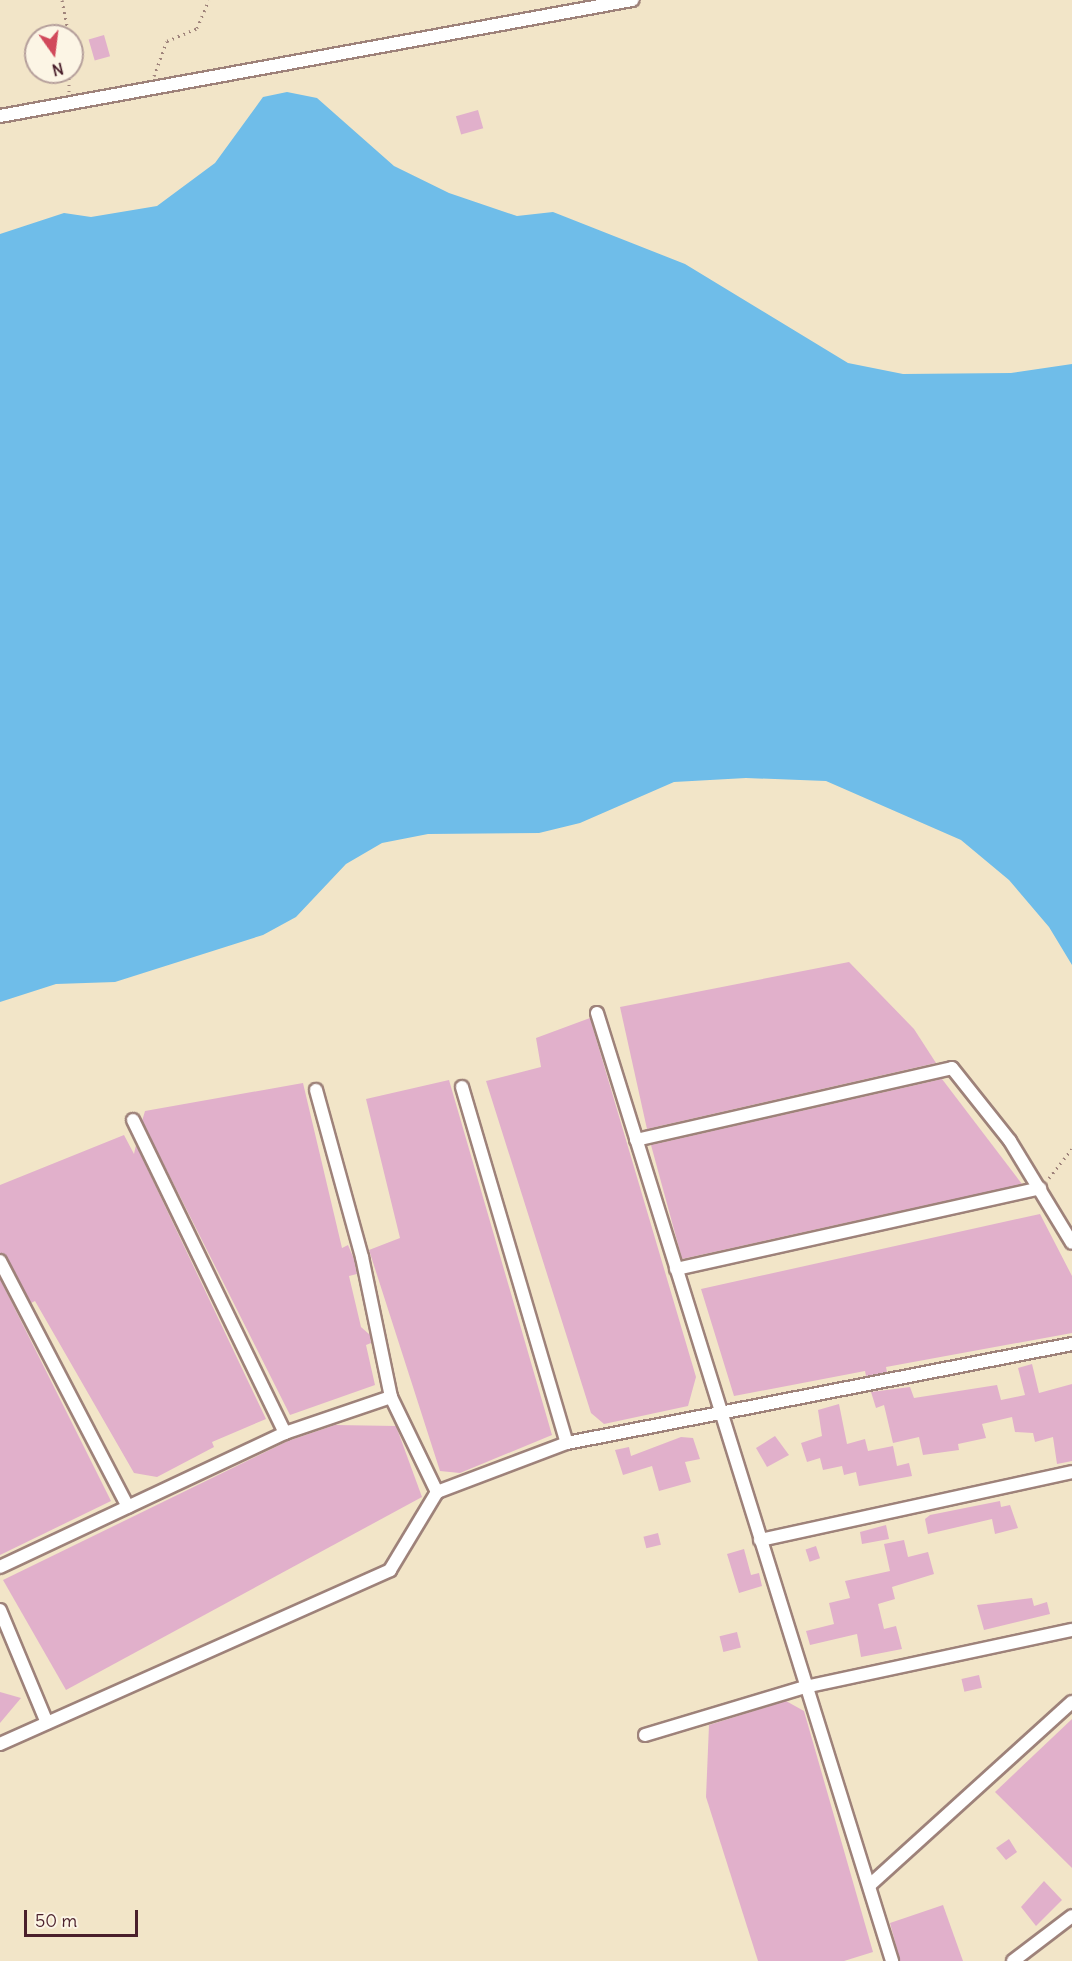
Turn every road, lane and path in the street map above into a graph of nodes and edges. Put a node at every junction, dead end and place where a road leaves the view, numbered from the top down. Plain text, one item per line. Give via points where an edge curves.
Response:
1 (62, 0) edge
2 (209, 0) edge
3 (632, 0) edge
4 (67, 24) edge
5 (69, 84) edge
6 (151, 84) junction
7 (69, 100) junction
8 (0, 116) edge
9 (597, 1013) dead end
10 (462, 1087) dead end
11 (316, 1090) dead end
12 (133, 1120) dead end
13 (636, 1140) junction
14 (1072, 1149) edge
15 (1040, 1188) junction
16 (1072, 1243) edge
17 (0, 1260) edge
18 (676, 1269) junction
19 (1072, 1344) edge
20 (391, 1397) junction
21 (724, 1416) junction
22 (285, 1432) junction
23 (567, 1443) junction
24 (1072, 1472) edge
25 (437, 1492) junction
26 (128, 1507) junction
27 (760, 1540) junction
28 (0, 1568) edge
29 (0, 1610) edge
30 (1072, 1630) edge
31 (805, 1687) junction
32 (1072, 1702) edge
33 (47, 1723) junction
34 (645, 1734) dead end
35 (0, 1744) edge
36 (871, 1884) junction
37 (1072, 1916) edge
38 (892, 1961) edge
39 (1013, 1961) edge

1 - 4 path
2 - 6 path via 197,28 167,41
3 - 6 street
5 - 7 path
6 - 7 street
7 - 8 street
9 - 13 street
10 - 23 street
11 - 20 street via 362,1257
12 - 22 street
13 - 15 street via 952,1068
13 - 18 street
14 - 15 path
15 - 16 street
15 - 18 street
17 - 26 street
18 - 21 street
19 - 21 street
20 - 22 street
20 - 25 street
21 - 23 street
21 - 27 street
22 - 26 street
23 - 25 street
24 - 27 street
25 - 33 street via 390,1570
26 - 28 street
27 - 31 street
29 - 33 street
30 - 31 street
31 - 34 street
31 - 36 street
32 - 36 street
33 - 35 street
36 - 38 street
37 - 39 street

